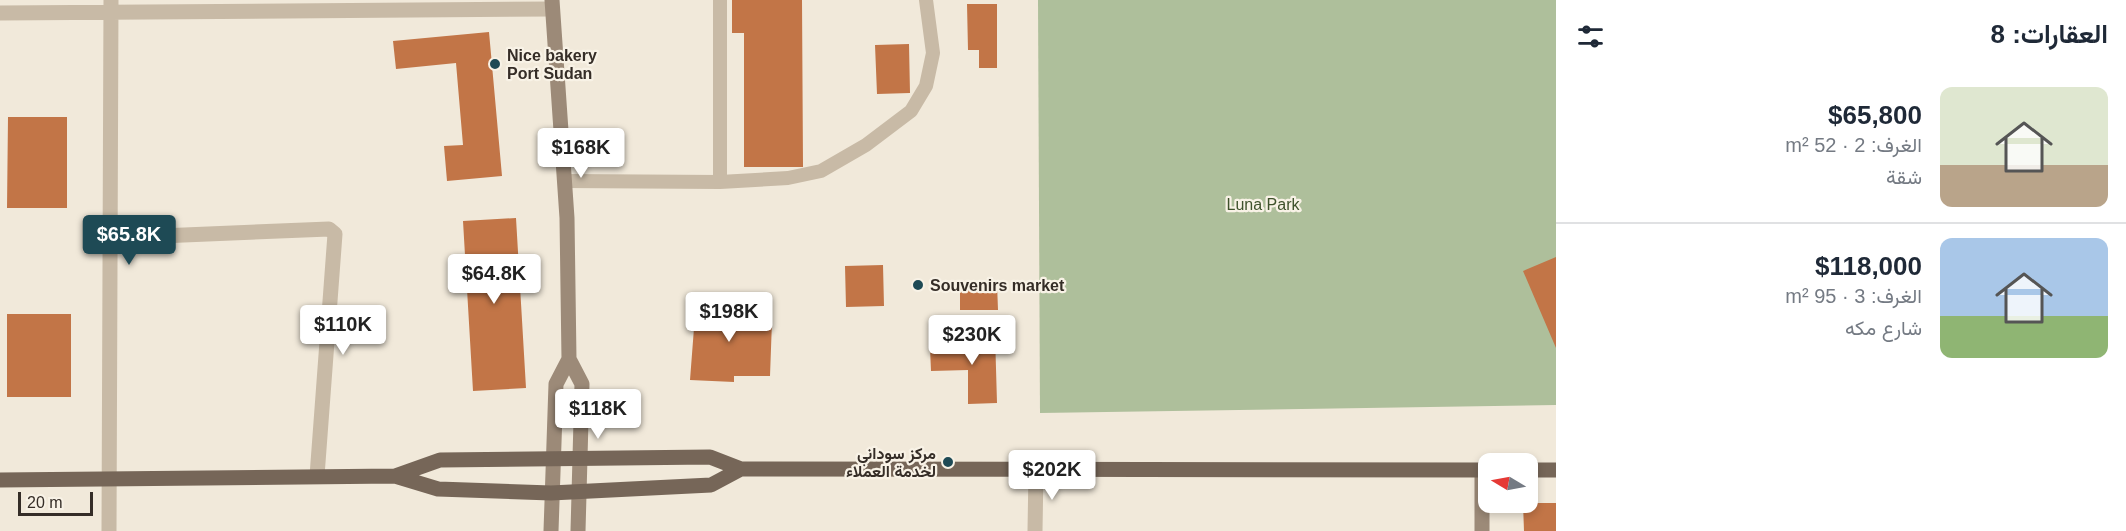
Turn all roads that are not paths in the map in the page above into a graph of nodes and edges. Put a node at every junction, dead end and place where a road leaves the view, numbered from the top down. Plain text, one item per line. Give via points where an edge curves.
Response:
1 (720, 0) edge
2 (926, 0) edge
3 (552, 4) edge
4 (339, 6) edge
5 (111, 7) edge
6 (0, 13) edge
7 (565, 181) junction
8 (720, 182) junction
9 (112, 238) junction
10 (569, 359) junction
11 (582, 459) junction
12 (552, 460) junction
13 (741, 469) junction
14 (1478, 470) edge
15 (1538, 470) edge
16 (1556, 470) edge
17 (1035, 471) junction
18 (317, 476) junction
19 (395, 476) junction
20 (0, 480) edge
21 (111, 480) junction
22 (580, 492) junction
23 (551, 493) junction
24 (1483, 513) edge
25 (109, 531) edge
26 (551, 531) edge
27 (579, 531) edge
28 (1035, 531) edge
29 (1482, 531) edge

1 - 8 lane
2 - 8 lane via 933,53 926,86 911,111 866,145 821,171 788,178
3 - 4 street
3 - 7 main road
4 - 5 street
5 - 6 street
5 - 9 street
7 - 8 lane
7 - 10 main road
9 - 18 street via 333,231
9 - 21 street
10 - 11 main road via 582,384
10 - 12 main road via 556,384
11 - 12 main road
11 - 13 main road via 710,457
11 - 22 main road
12 - 19 main road via 440,460
12 - 23 main road
13 - 17 main road
13 - 22 main road via 711,485
14 - 17 main road
15 - 16 main road
17 - 28 street
18 - 19 main road
18 - 21 main road
19 - 23 main road via 438,489
20 - 21 main road
21 - 25 street
22 - 23 main road
22 - 27 main road
23 - 26 main road
24 - 29 main road

